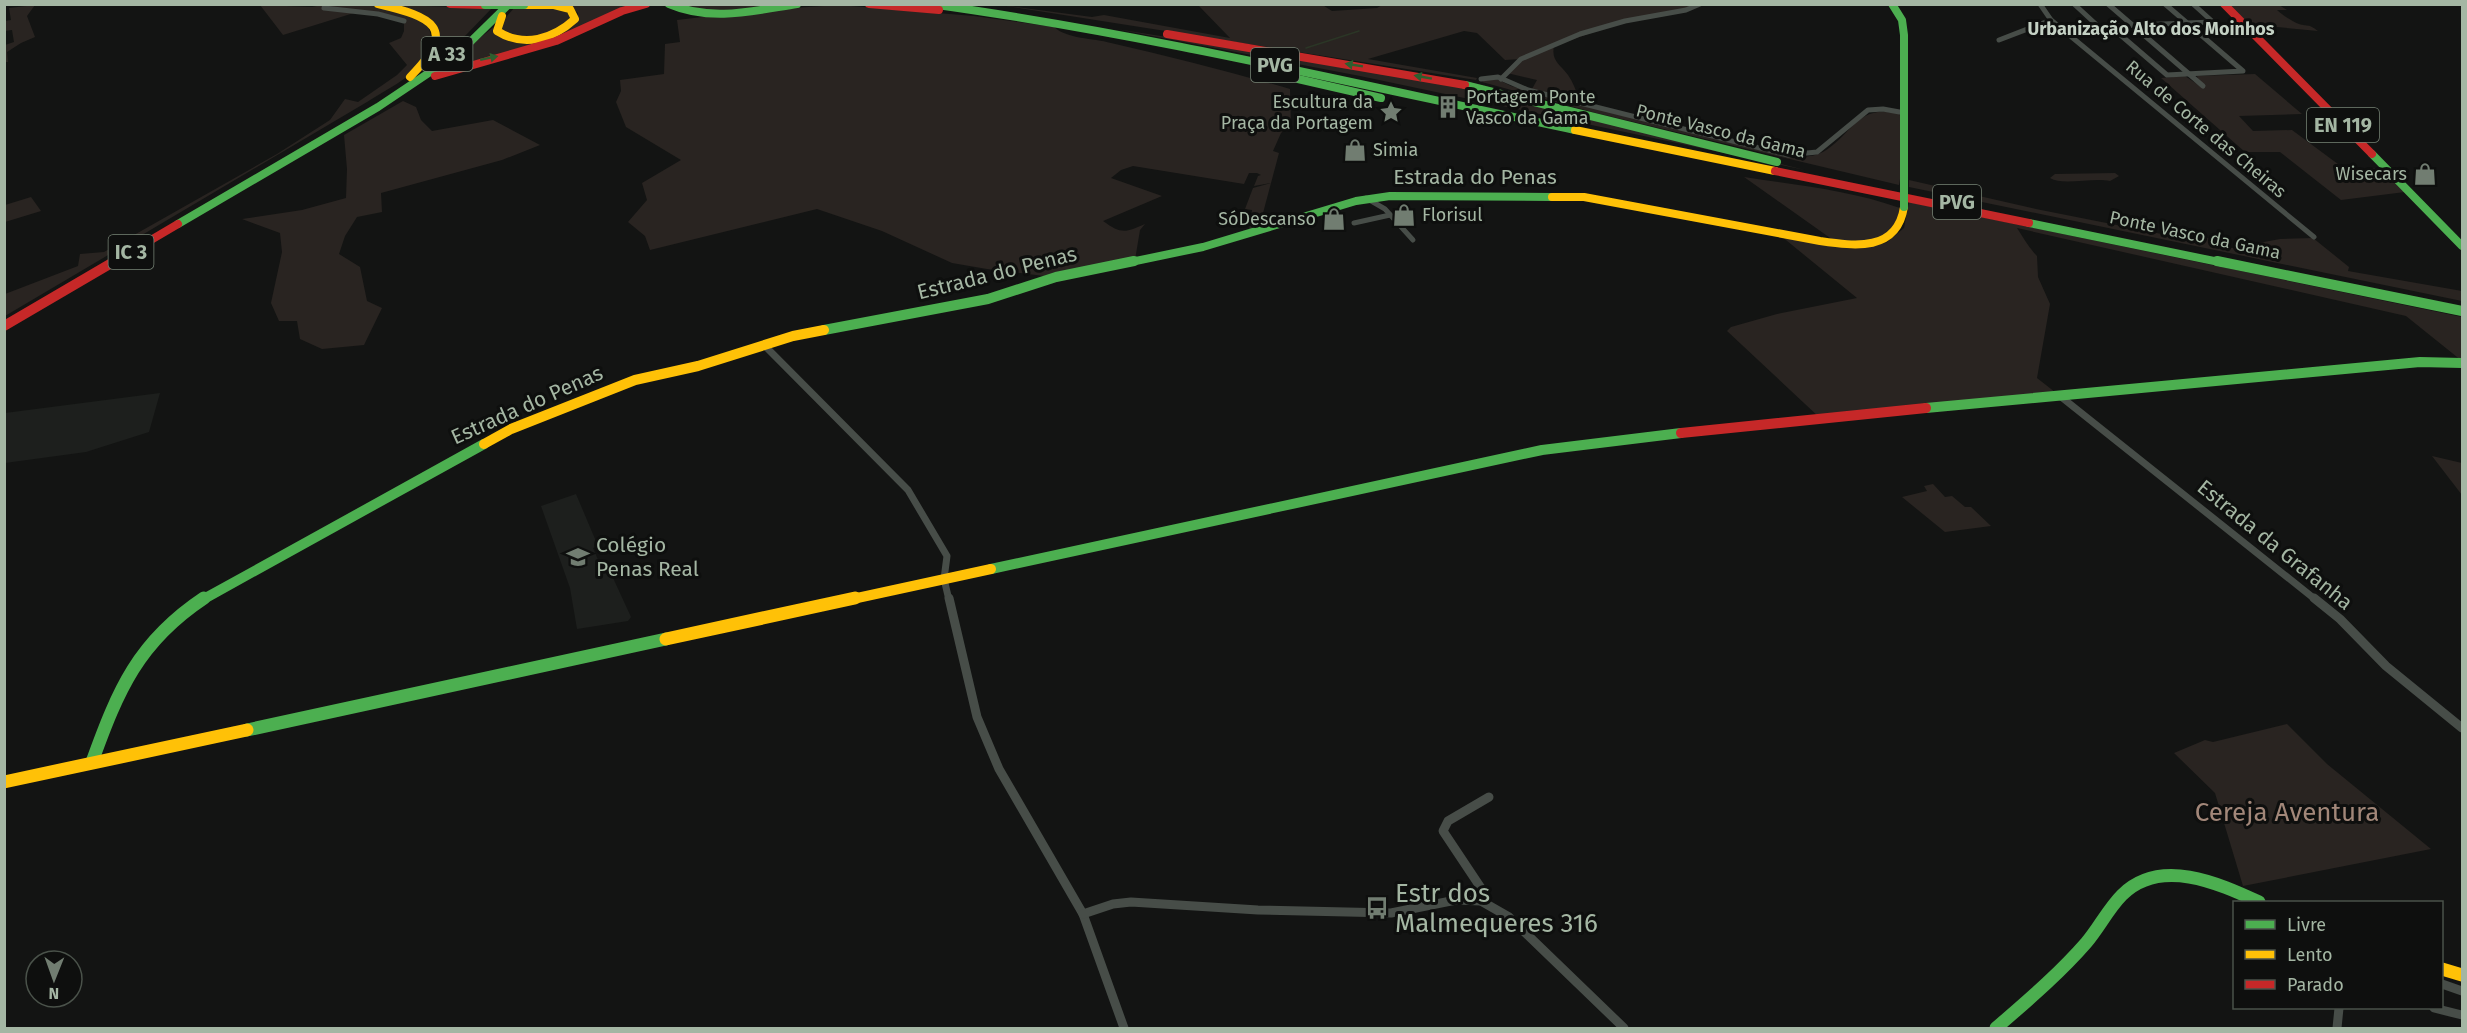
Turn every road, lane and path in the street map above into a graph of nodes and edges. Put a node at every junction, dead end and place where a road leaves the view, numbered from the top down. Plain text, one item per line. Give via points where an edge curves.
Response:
1 (325, 4) edge
2 (378, 4) edge
3 (450, 4) edge
4 (646, 4) edge
5 (669, 4) edge
6 (797, 4) edge
7 (869, 4) edge
8 (898, 4) edge
9 (930, 4) edge
10 (968, 4) edge
11 (978, 4) edge
12 (1700, 4) edge
13 (1892, 4) edge
14 (2040, 4) edge
15 (2074, 4) edge
16 (2108, 4) edge
17 (2165, 4) edge
18 (2193, 4) edge
19 (2224, 4) edge
20 (486, 5) edge
21 (506, 5) edge
22 (525, 5) edge
23 (1018, 10) junction
24 (993, 14) junction
25 (1029, 18) junction
26 (2050, 20) junction
27 (404, 21) dead end
28 (2187, 23) junction
29 (2132, 25) junction
30 (2110, 26) junction
31 (2099, 27) junction
32 (2061, 28) junction
33 (1999, 40) dead end
34 (2189, 74) junction
35 (1480, 79) dead end
36 (1501, 79) junction
37 (2203, 86) dead end
38 (378, 107) junction
39 (1905, 113) junction
40 (330, 128) junction
41 (254, 177) junction
42 (1366, 198) junction
43 (1390, 215) junction
44 (1354, 224) dead end
45 (2314, 237) dead end
46 (1413, 240) dead end
47 (2463, 246) edge
48 (2463, 309) edge
49 (4, 320) edge
50 (4, 326) edge
51 (764, 345) junction
52 (2463, 363) edge
53 (2060, 396) junction
54 (944, 579) junction
55 (2463, 728) edge
56 (92, 762) junction
57 (4, 782) edge
58 (1488, 797) dead end
59 (1480, 901) junction
60 (2254, 901) edge
61 (1083, 914) junction
62 (2443, 969) edge
63 (2463, 975) edge
64 (2443, 984) edge
65 (2463, 991) edge
66 (2339, 1009) edge
67 (2438, 1009) edge
68 (2463, 1015) edge
69 (1124, 1029) edge
70 (1624, 1029) edge
71 (1996, 1029) edge
72 (2337, 1029) edge

1 - 27 street via 324,8
2 - 40 main road via 427,19 438,33 433,56 416,73
3 - 20 main road
38 -> 4 main road via 452,69 554,42
5 - 6 main road via 681,11 705,15
7 - 24 main road
8 - 24 main road
9 - 25 main road, Ponte Vasco da Gama / PVG
10 - 23 main road, Ponte Vasco da Gama / PVG
11 - 23 main road
12 - 36 street via 1580,34 1521,59
13 - 39 main road, Estrada do Penas via 1903,28
14 - 26 street
15 - 31 street
16 - 29 street
17 - 28 street
18 - 28 street via 2213,22
19 - 47 main road, EN 119
20 - 22 main road, bridge
21 - 22 main road via 497,31 507,39 549,36 567,29 575,19 563,7
21 - 38 main road, A 33 via 460,52
21 - 40 main road, A 33 via 433,65
48 -> 23 main road, Ponte Vasco da Gama / PVG via 1885,187 1437,80
24 - 25 main road
25 - 48 main road, Ponte Vasco da Gama / PVG
26 - 32 street, Rua de Corte das Cheiras
26 - 33 street
28 - 29 street
28 - 34 street via 2243,69
29 - 30 street
29 - 34 street
30 - 31 street
30 - 34 street via 2163,73
31 - 32 street
32 - 45 street, Rua de Corte das Cheiras
34 - 37 street
35 - 36 street via 1489,75
36 - 39 street via 1528,90 1788,155 1816,153 1868,110
38 - 41 main road, A 33
39 - 42 main road, Estrada do Penas, bridge via 1902,224 1894,234 1879,241 1852,244 1813,239 1584,196
40 - 41 main road, A 33
41 - 49 main road, IC 3
41 - 50 main road, IC 3
42 - 43 street
42 - 51 main road, Estrada do Penas via 1203,247 1056,277 988,299
43 - 44 street
43 - 46 street
51 - 54 street via 908,490 947,556
51 - 56 main road, Estrada do Penas via 635,380 511,429 203,599 164,628 135,662 114,700
52 - 53 main road via 2420,362
53 - 54 main road via 1738,426 1542,450
53 - 55 street, Estrada da Grafanha via 2340,619 2386,666
54 - 56 main road
54 - 61 street via 976,717 999,769
56 - 57 main road
58 - 59 street via 1448,820 1443,831 1481,888
59 - 61 street via 1456,900 1391,914 1131,902
59 - 70 street via 1509,916
60 - 71 main road via 2203,879 2148,879 2130,889 2089,939
61 - 69 street
62 - 63 main road
64 - 65 street
66 - 72 street
67 - 68 street

